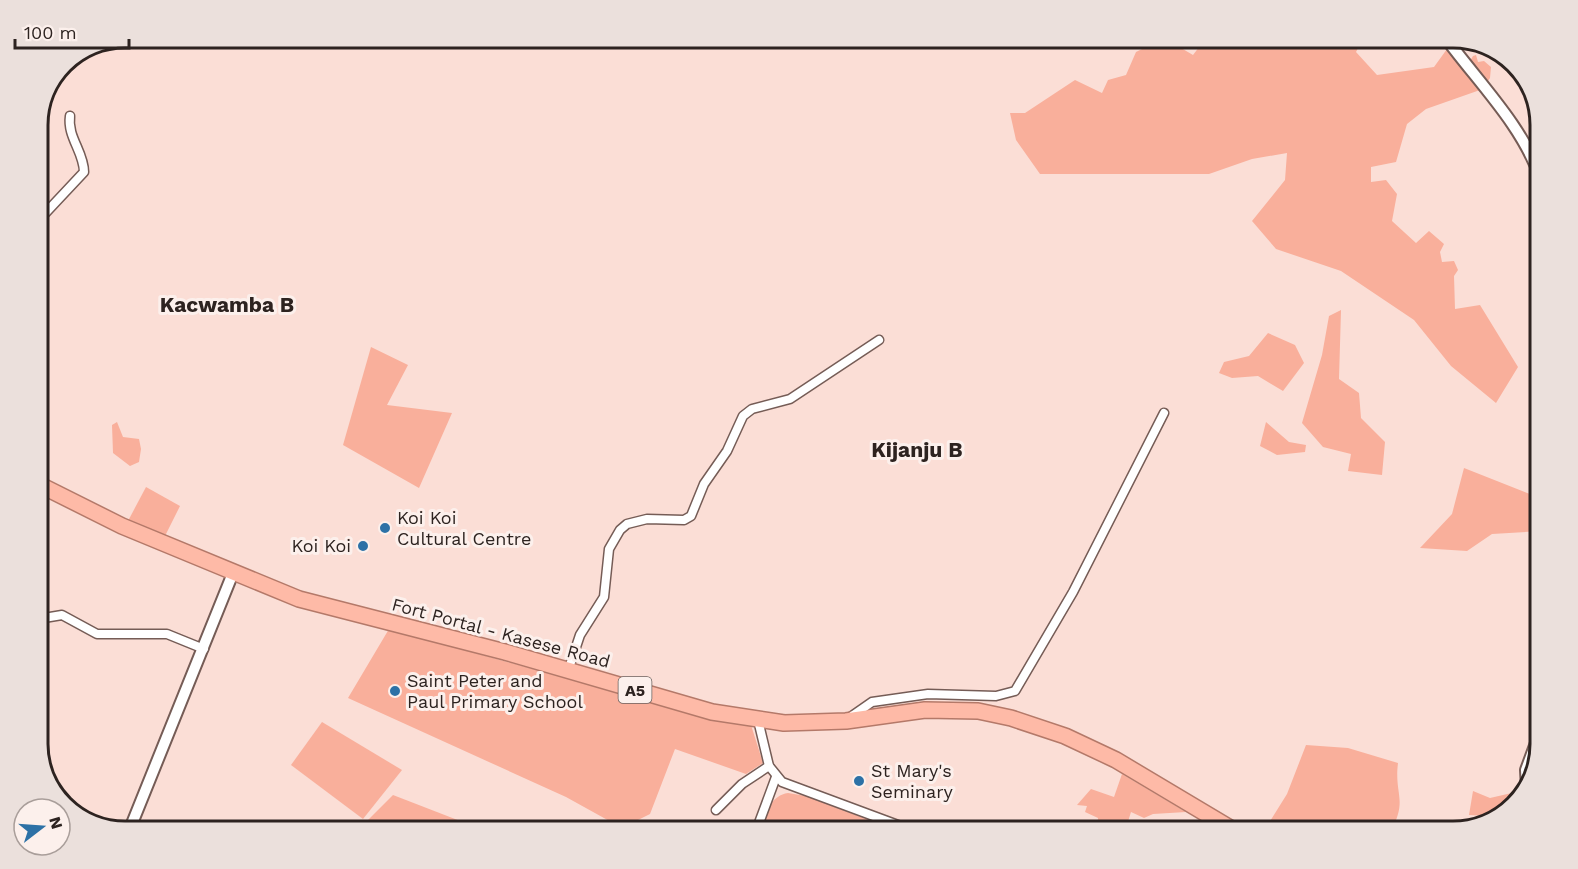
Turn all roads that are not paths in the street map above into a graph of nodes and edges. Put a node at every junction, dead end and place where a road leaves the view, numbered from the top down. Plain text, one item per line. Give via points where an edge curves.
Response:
1 (1453, 48) edge
2 (70, 116) dead end
3 (1530, 154) edge
4 (48, 210) edge
5 (879, 340) dead end
6 (1164, 413) dead end
7 (48, 489) edge
8 (233, 573) junction
9 (48, 617) edge
10 (204, 649) junction
11 (568, 671) junction
12 (758, 720) junction
13 (846, 721) junction
14 (769, 766) junction
15 (776, 777) junction
16 (716, 810) dead end
17 (133, 821) edge
18 (760, 821) edge
19 (886, 821) edge
20 (1218, 821) edge

1 - 3 street
2 - 4 street via 70,132 84,172
5 - 11 street via 790,399 752,409 743,416 727,451 704,484 691,516 684,520 636,521 620,531 609,549 604,597 580,635
6 - 13 street via 1073,592 1015,691 996,696 928,694 872,702
7 - 8 highway, Fort Portal - Kasese Road / A5 via 122,526
8 - 10 street
8 - 11 highway, Fort Portal - Kasese Road / A5 via 299,599
9 - 10 street via 62,615 86,630 106,636 167,634
10 - 17 street
11 - 12 highway, Fort Portal - Kasese Road / A5 via 712,712
12 - 13 highway, Fort Portal - Kasese Road / A5
12 - 14 street
13 - 20 highway, Fort Portal - Kasese Road / A5 via 925,710 978,711 1011,718 1065,736 1116,760
14 - 15 street
14 - 16 street via 742,784
15 - 18 street
15 - 19 street via 790,786

